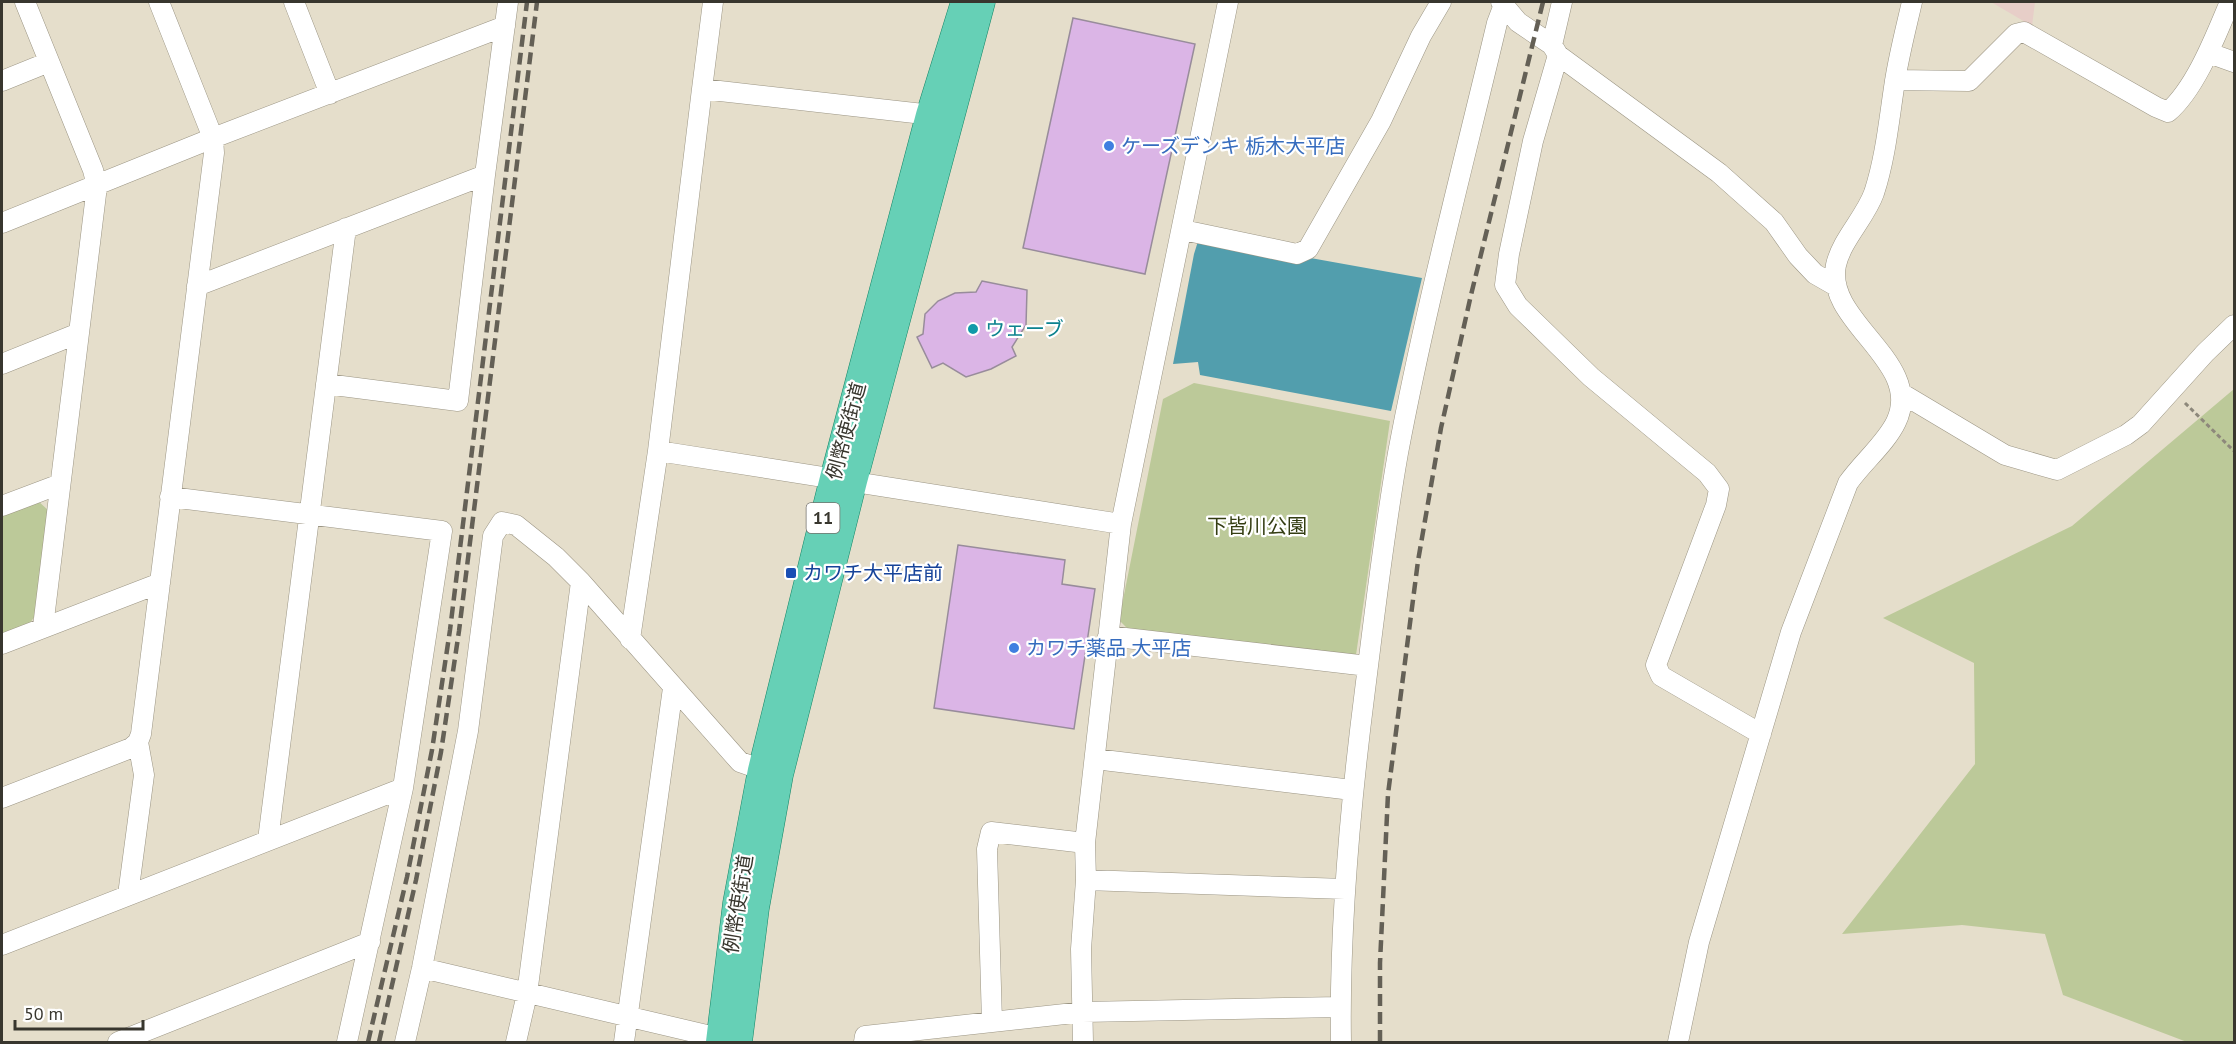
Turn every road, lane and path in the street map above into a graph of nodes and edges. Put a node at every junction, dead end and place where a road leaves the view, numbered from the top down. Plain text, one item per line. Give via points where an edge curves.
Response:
1 (26, 2) edge
2 (159, 2) edge
3 (294, 2) edge
4 (508, 2) edge
5 (713, 2) edge
6 (964, 2) edge
7 (982, 2) edge
8 (1228, 2) edge
9 (1441, 2) edge
10 (1504, 2) edge
11 (1562, 2) edge
12 (1912, 2) edge
13 (2230, 2) edge
14 (505, 26) junction
15 (1555, 50) junction
16 (2209, 53) junction
17 (49, 62) junction
18 (2235, 62) edge
19 (1895, 80) junction
20 (2, 81) edge
21 (702, 89) junction
22 (330, 94) junction
23 (940, 116) junction
24 (213, 138) junction
25 (484, 175) junction
26 (97, 186) junction
27 (2, 223) edge
28 (346, 228) junction
29 (1183, 230) junction
30 (197, 286) junction
31 (1836, 286) junction
32 (2235, 325) edge
33 (79, 333) junction
34 (2, 364) edge
35 (326, 384) junction
36 (2172, 392) junction
37 (1901, 393) junction
38 (658, 451) junction
39 (2235, 451) edge
40 (843, 479) junction
41 (60, 484) junction
42 (170, 497) junction
43 (2, 506) edge
44 (309, 515) junction
45 (1121, 524) junction
46 (581, 582) junction
47 (160, 583) junction
48 (43, 627) junction
49 (1108, 636) junction
50 (630, 639) junction
51 (2, 644) edge
52 (1368, 666) junction
53 (673, 688) junction
54 (1761, 734) junction
55 (138, 742) junction
56 (1095, 759) junction
57 (770, 773) junction
58 (403, 788) junction
59 (1352, 790) junction
60 (2, 798) edge
61 (268, 840) junction
62 (1085, 843) junction
63 (1086, 880) junction
64 (1345, 889) junction
65 (128, 895) junction
66 (370, 942) junction
67 (2, 945) edge
68 (422, 968) junction
69 (527, 994) junction
70 (1340, 1007) junction
71 (1083, 1012) junction
72 (629, 1018) junction
73 (992, 1022) junction
74 (118, 1042) edge
75 (347, 1042) edge
76 (405, 1042) edge
77 (516, 1042) edge
78 (624, 1042) edge
79 (729, 1042) edge
80 (864, 1042) edge
81 (1083, 1042) edge
82 (1341, 1042) edge
83 (1678, 1042) edge

1 - 17 street
2 - 24 street
3 - 22 street
4 - 14 street
5 - 21 street
6 - 23 main road, 例幣使街道 / 11
7 - 23 main road, 例幣使街道 / 11
8 - 29 street
9 - 29 street via 1381,121 1308,249 1297,254
10 - 15 street via 1518,22
10 - 52 street via 1398,453
11 - 15 street
12 - 19 street
13 - 16 street
14 - 22 street
14 - 25 street
15 - 31 street via 1719,173 1774,222 1815,273
15 - 54 street via 1505,285 1518,306 1591,377 1707,473 1719,489 1656,665 1660,676
16 - 18 street
16 - 19 street via 2168,112 2024,32 2016,34 1970,81
17 - 20 street
17 - 26 street
19 - 31 street via 1885,155 1873,196 1836,264
21 - 23 street
21 - 38 street
22 - 24 street
23 - 40 main road, 例幣使街道 / 11
24 - 26 street
24 - 30 street
25 - 28 street
25 - 35 street via 458,401
26 - 27 street
26 - 33 street
28 - 30 street
28 - 35 street
29 - 45 street
30 - 42 street
31 - 37 street via 1893,372
32 - 36 street
33 - 34 street
33 - 41 street
35 - 44 street
36 - 37 street via 2126,435 2056,470 2005,455
36 - 39 path
37 - 54 street via 1895,424 1848,483 1791,632
38 - 40 street
38 - 50 street
40 - 45 street
40 - 57 main road, 例幣使街道 / 11
41 - 43 street
41 - 48 street
42 - 44 street
42 - 47 street
44 - 58 street via 442,531
44 - 61 street
45 - 49 street
46 - 50 street
46 - 68 street via 516,525 502,522 494,536 468,731
46 - 69 street
47 - 48 street
47 - 55 street
48 - 51 street
49 - 52 street
49 - 56 street
50 - 53 street
52 - 59 street
53 - 57 street via 740,762
53 - 72 street
54 - 83 street via 1699,942
55 - 60 street
55 - 65 street via 144,775
56 - 59 street
56 - 62 street
57 - 79 main road, 例幣使街道 / 11 via 756,908
58 - 61 street
58 - 66 street
59 - 64 street
61 - 65 street
62 - 63 street
62 - 73 street via 991,832 987,849
63 - 64 street
63 - 71 street via 1081,949
64 - 70 street
65 - 67 street
66 - 74 street
66 - 75 street
68 - 69 street
68 - 76 street
69 - 72 street
69 - 77 street
70 - 71 street
70 - 82 street
71 - 73 street
71 - 81 street
72 - 78 street
72 - 79 street
73 - 80 street via 865,1036

